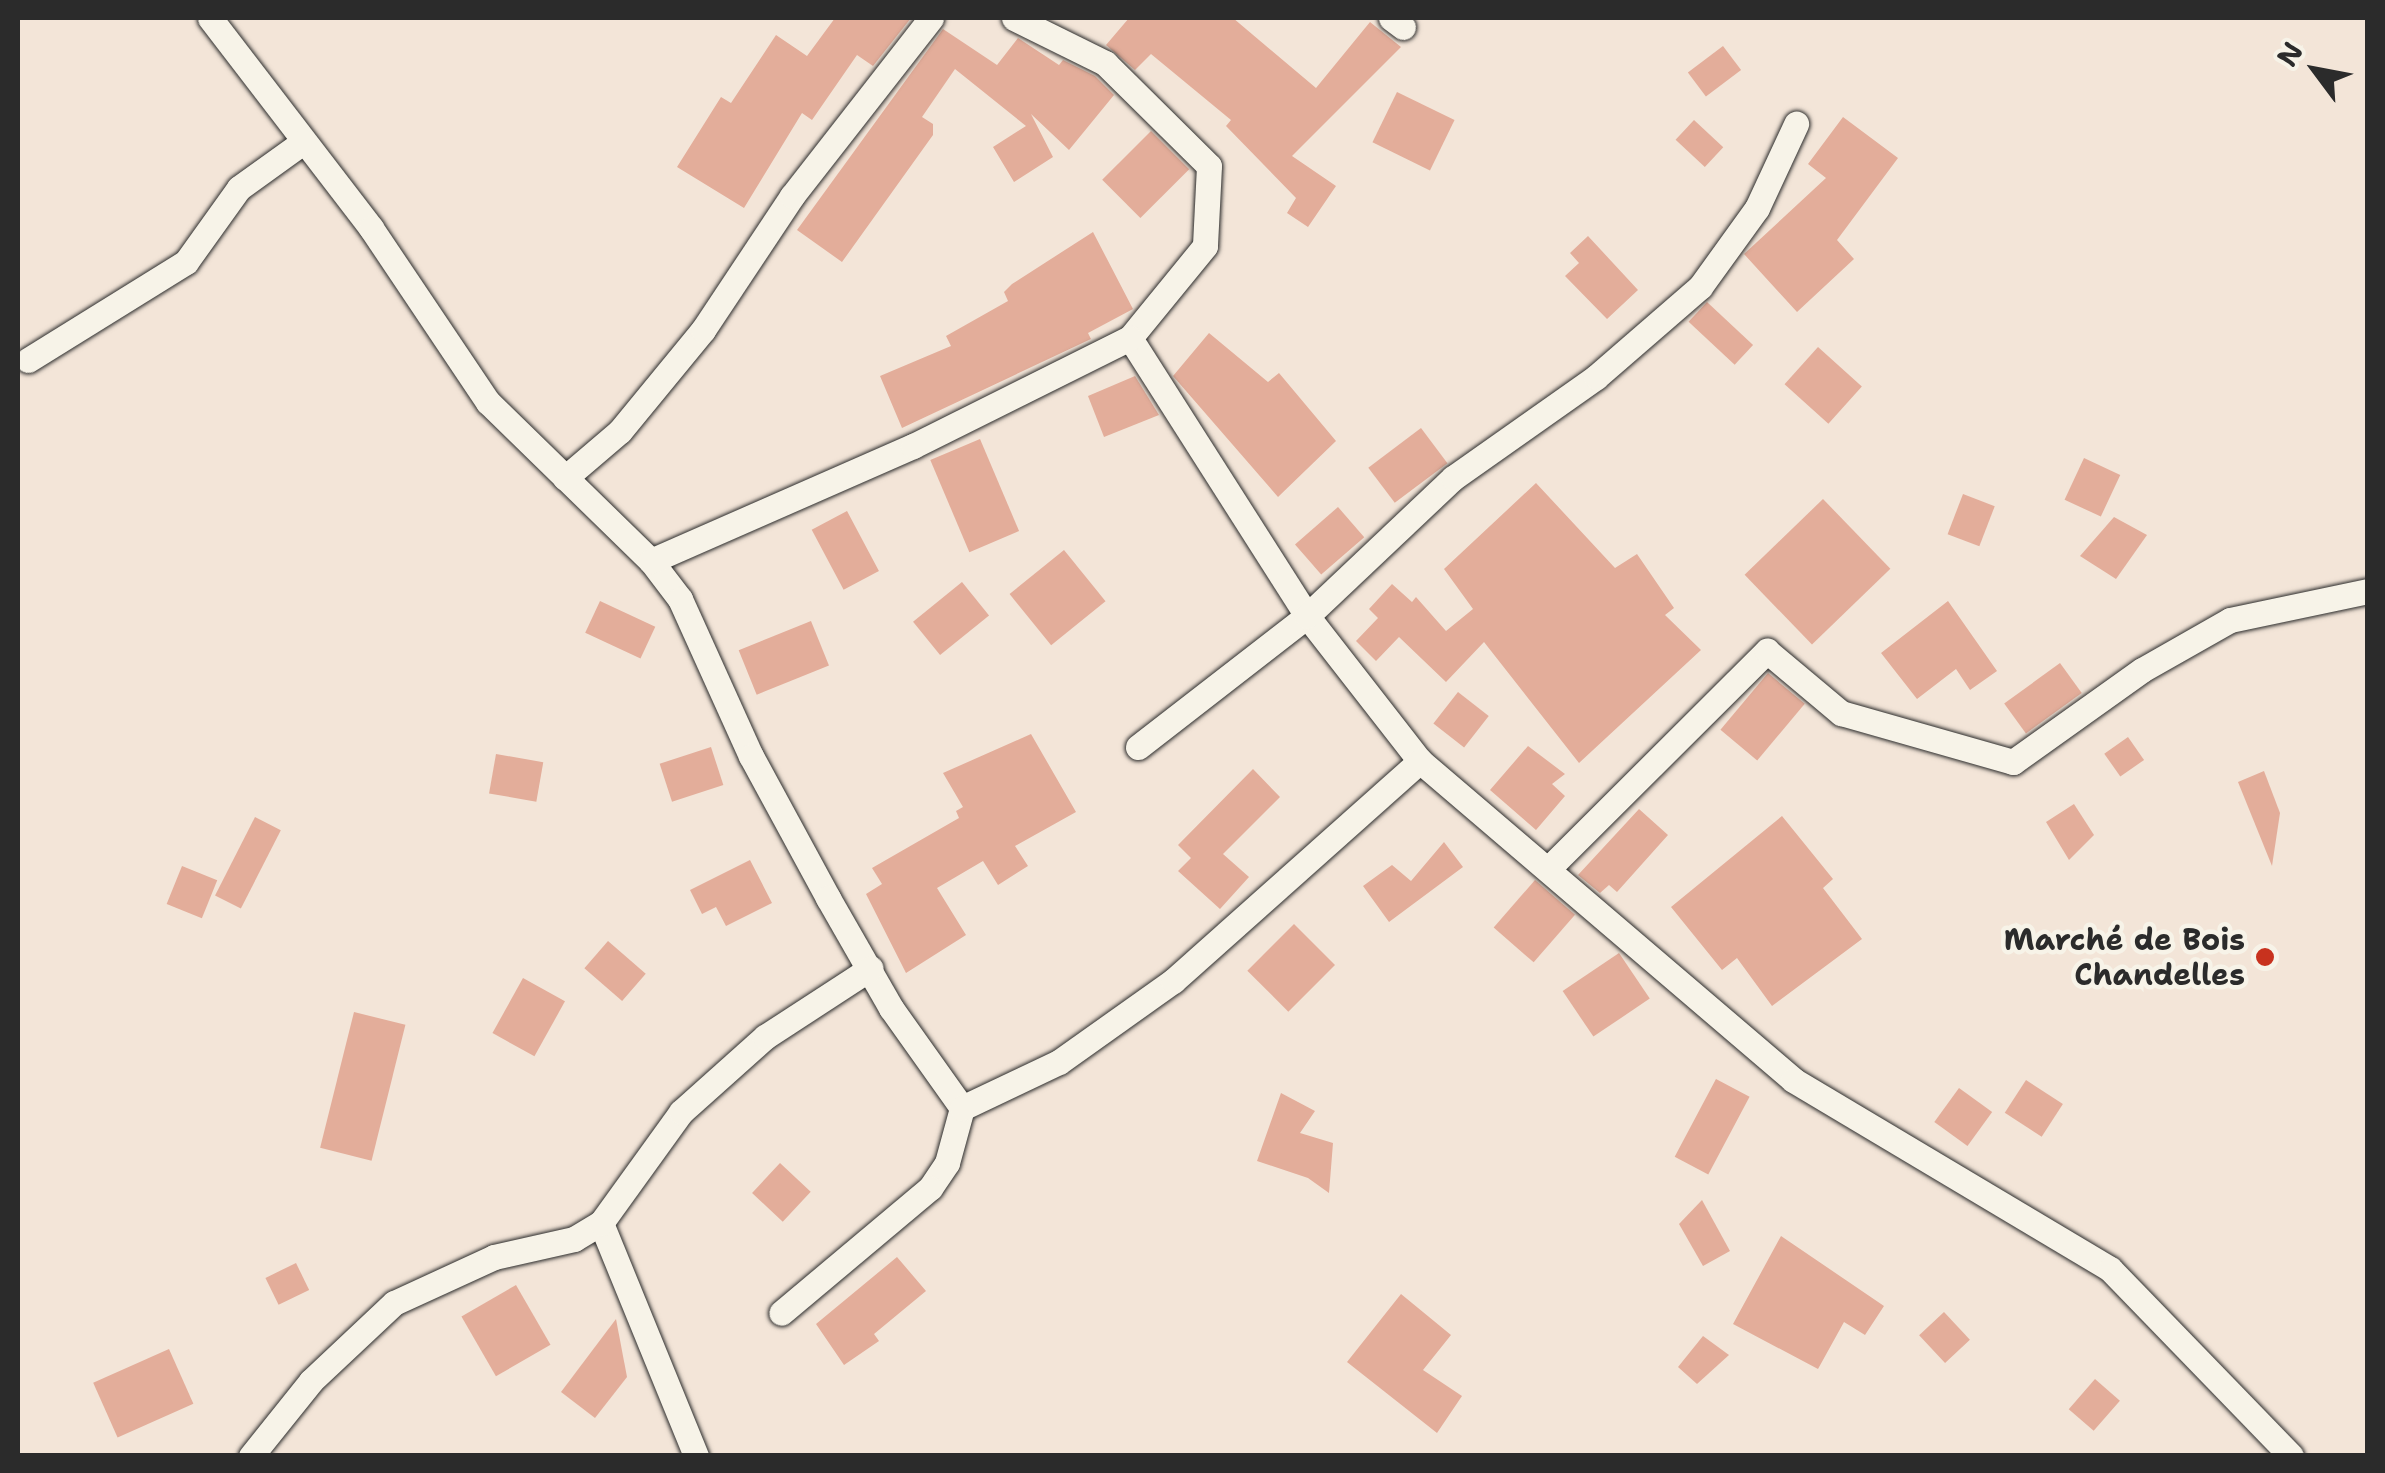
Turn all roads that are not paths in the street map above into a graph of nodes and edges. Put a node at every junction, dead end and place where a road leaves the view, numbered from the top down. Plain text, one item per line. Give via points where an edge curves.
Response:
1 (210, 18) edge
2 (932, 18) edge
3 (1014, 18) edge
4 (1796, 124) dead end
5 (304, 142) junction
6 (1130, 338) junction
7 (28, 360) dead end
8 (565, 478) junction
9 (651, 560) junction
10 (2368, 591) edge
11 (1307, 616) junction
12 (1138, 747) dead end
13 (1420, 761) junction
14 (1549, 868) junction
15 (871, 968) junction
16 (962, 1108) junction
17 (601, 1223) junction
18 (781, 1313) dead end
19 (251, 1456) edge
20 (696, 1456) edge
21 (2291, 1456) edge

1 - 5 street
2 - 8 street via 792,196 703,330 620,432
3 - 6 street via 1105,63 1208,166 1204,246
4 - 11 street via 1756,208 1700,287 1596,377 1454,478
5 - 7 street via 239,188 186,262
5 - 8 street via 371,228 488,402
6 - 9 street via 913,446
6 - 11 street
8 - 9 street
9 - 15 street via 680,599 751,756
10 - 14 street via 2230,620 2142,670 2012,762 1841,713 1767,651
11 - 12 street
11 - 13 street
13 - 14 street
13 - 16 street via 1173,981 1059,1062
14 - 21 street via 1793,1080 2110,1269
15 - 16 street via 891,1008
15 - 17 street via 765,1037 681,1112
16 - 18 street via 947,1164 930,1188
17 - 19 street via 574,1239 494,1257 394,1302 311,1380
17 - 20 street

